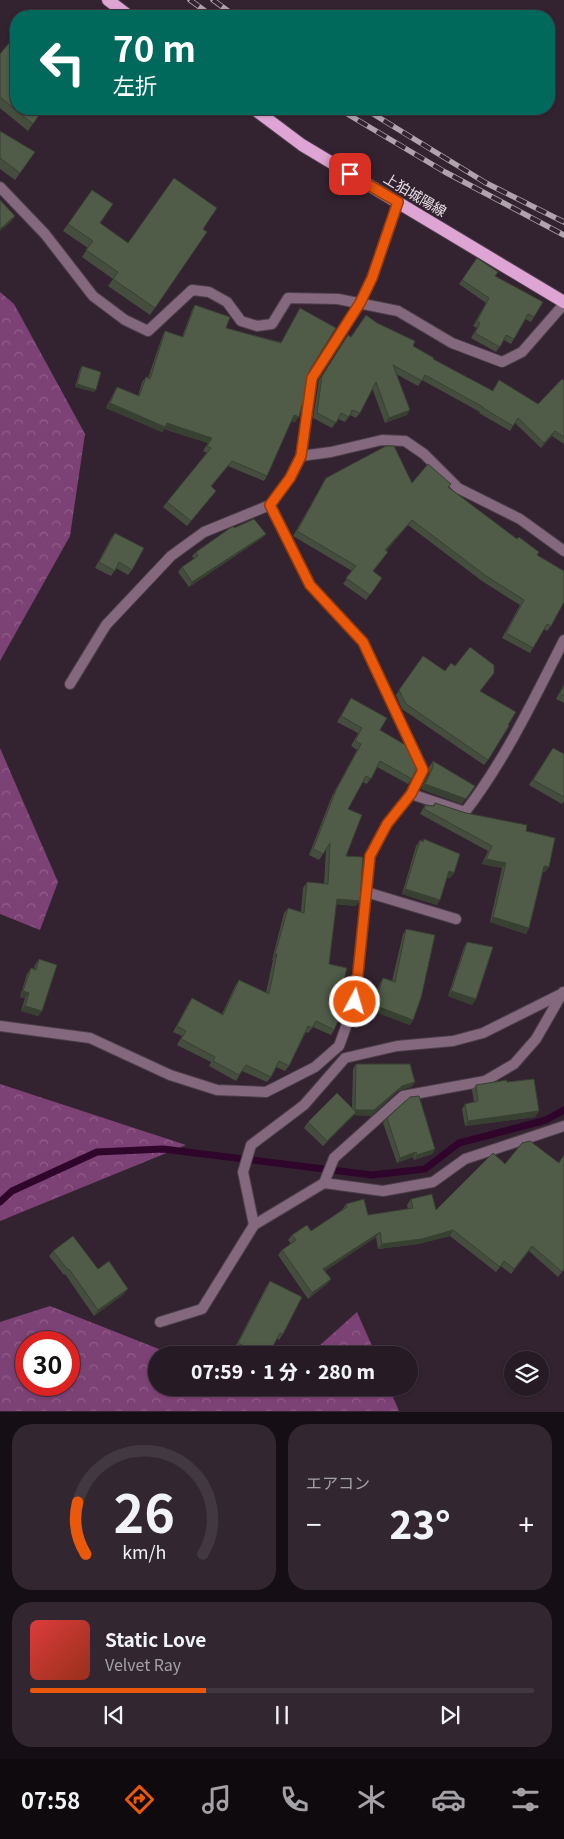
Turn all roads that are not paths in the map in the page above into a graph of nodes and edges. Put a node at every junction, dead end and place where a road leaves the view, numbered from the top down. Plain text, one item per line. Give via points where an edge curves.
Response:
1 (108, 0) edge
2 (121, 10) edge
3 (262, 115) edge
4 (0, 187) edge
5 (398, 202) junction
6 (360, 303) junction
7 (564, 303) edge
8 (301, 456) junction
9 (270, 505) junction
10 (564, 551) edge
11 (564, 640) edge
12 (70, 684) dead end
13 (411, 794) junction
14 (366, 892) junction
15 (456, 919) dead end
16 (563, 992) edge
17 (0, 1026) edge
18 (329, 1055) junction
19 (340, 1065) junction
20 (564, 1126) edge
21 (324, 1183) junction
22 (254, 1225) junction
23 (160, 1322) dead end

1 - 2 main road
3 - 5 main road, 上狛城陽線 via 302,145
4 - 6 street via 45,234 93,296 125,320 148,331 192,290 209,292 228,302 241,321 258,326 272,324 288,298
5 - 6 street
5 - 7 main road, 上狛城陽線
6 - 7 street via 398,311 452,343 502,362 522,352
6 - 8 street via 312,378
8 - 9 street
8 - 10 street via 382,440 405,441 424,454 458,488 520,518
9 - 12 street via 204,532 171,556 106,625
9 - 13 street via 310,585 363,642 423,770
11 - 13 street via 482,789 464,812
13 - 14 street via 387,824 370,856
14 - 15 street
14 - 18 street via 355,1002 339,1046
16 - 19 street via 483,1033 454,1042 388,1048 345,1058
16 - 21 street via 536,1039 514,1064 485,1081 403,1096 334,1158
17 - 18 street via 90,1038 170,1075 218,1090 266,1092 315,1067
18 - 19 street
19 - 22 street via 304,1105 251,1145 243,1172
20 - 21 street via 465,1159 432,1182 383,1192
21 - 22 street
22 - 23 street via 202,1309

